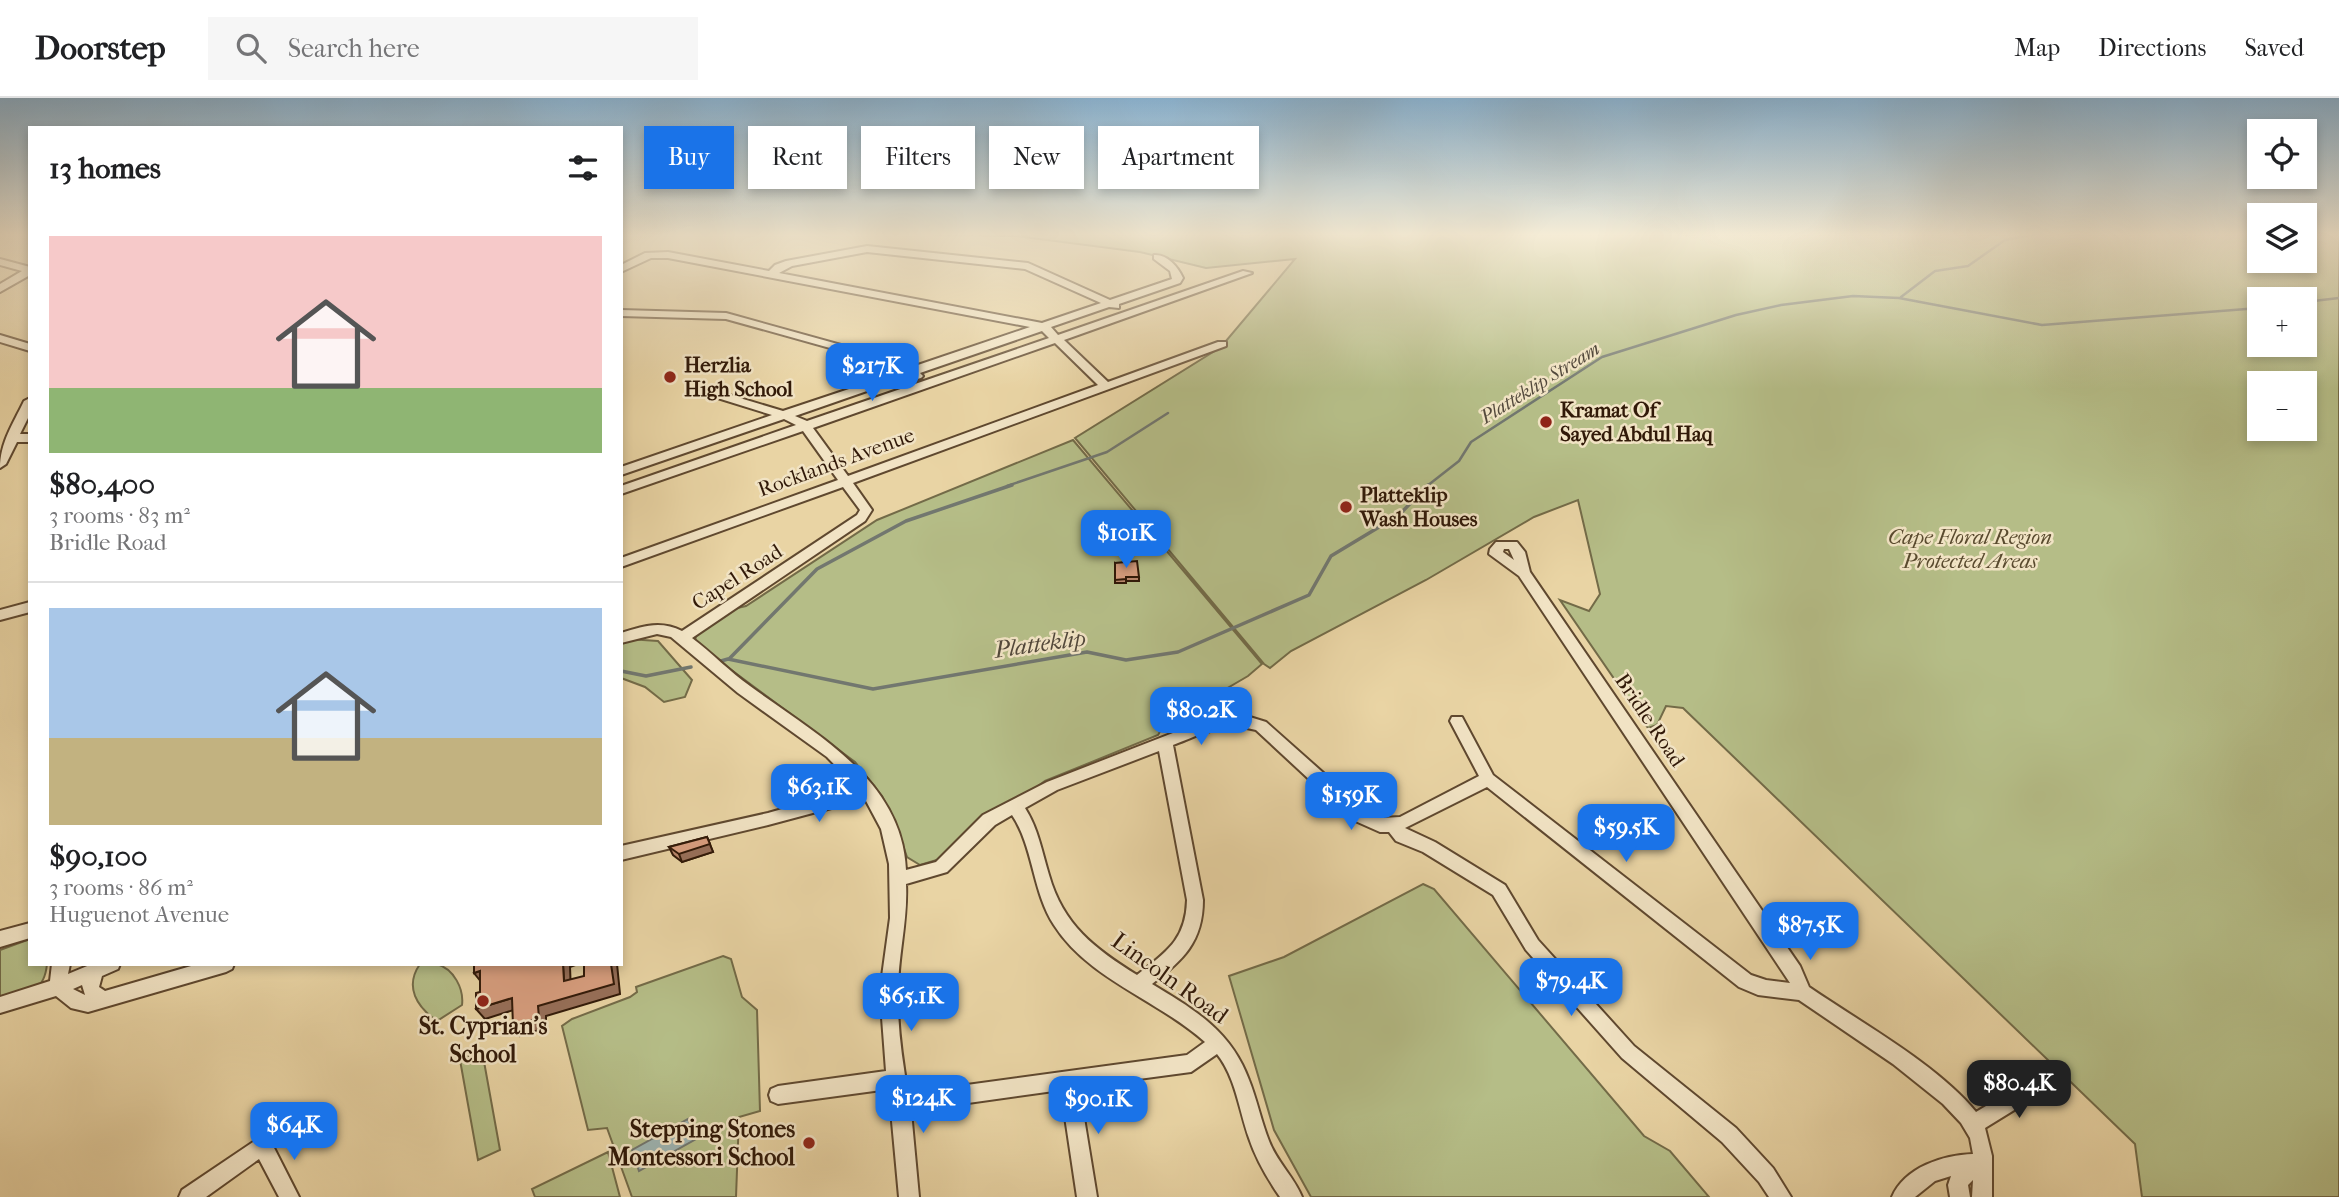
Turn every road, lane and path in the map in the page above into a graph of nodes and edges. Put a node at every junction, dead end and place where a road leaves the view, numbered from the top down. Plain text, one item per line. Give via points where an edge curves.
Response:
1 (835, 286) edge
2 (1073, 286) edge
3 (1160, 286) edge
4 (1207, 286) edge
5 (1112, 303) junction
6 (623, 313) edge
7 (1124, 314) junction
8 (1044, 327) junction
9 (0, 338) edge
10 (1056, 338) junction
11 (1222, 344) dead end
12 (28, 347) edge
13 (911, 372) junction
14 (927, 383) junction
15 (1107, 387) junction
16 (699, 389) dead end
17 (28, 405) edge
18 (786, 416) junction
19 (805, 425) junction
20 (11, 438) junction
21 (28, 438) edge
22 (0, 464) edge
23 (623, 470) edge
24 (846, 481) junction
25 (623, 489) edge
26 (623, 561) edge
27 (1524, 573) dead end
28 (28, 608) edge
29 (0, 615) edge
30 (623, 638) edge
31 (681, 639) junction
32 (1457, 721) dead end
33 (1164, 741) junction
34 (1488, 779) junction
35 (870, 791) junction
36 (1014, 805) junction
37 (1393, 825) junction
38 (623, 853) edge
39 (899, 878) junction
40 (28, 931) edge
41 (0, 939) edge
42 (61, 966) edge
43 (108, 966) edge
44 (219, 966) edge
45 (95, 973) junction
46 (1138, 985) junction
47 (58, 987) junction
48 (1803, 993) junction
49 (107, 1000) junction
50 (0, 1005) edge
51 (1219, 1042) junction
52 (895, 1079) junction
53 (1069, 1081) junction
54 (2043, 1082) dead end
55 (778, 1095) dead end
56 (900, 1103) junction
57 (1974, 1124) junction
58 (1982, 1163) junction
59 (189, 1197) edge
60 (289, 1197) edge
61 (909, 1197) edge
62 (1087, 1197) edge
63 (1292, 1197) edge
64 (1781, 1197) edge
65 (1902, 1197) edge
66 (1960, 1197) edge
67 (1982, 1197) edge

1 - 8 street
2 - 5 street
3 - 5 street
4 - 7 street
5 - 7 street
5 - 8 street
6 - 13 street via 726,316 901,365
7 - 10 street
8 - 10 street
8 - 13 street
9 - 12 street
10 - 14 street
10 - 15 street
11 - 15 street, Rocklands Avenue
13 - 14 street
13 - 18 street
14 - 19 street
15 - 24 street, Rocklands Avenue
16 - 18 street
17 - 20 street
18 - 19 street
18 - 23 street
19 - 24 street
19 - 25 street
20 - 21 street
20 - 22 street
24 - 26 street, Rocklands Avenue
24 - 31 street, Capel Road via 866,510 861,518
27 - 48 street, Bridle Road via 1794,972
28 - 29 street
30 - 31 street, Capel Road via 661,629
31 - 35 street via 839,757
32 - 34 street
33 - 36 street
33 - 37 street via 1228,720 1257,723 1359,816
33 - 46 street via 1196,918 1190,936
34 - 37 street
34 - 48 street via 1745,981 1756,987
35 - 38 street
35 - 39 street via 886,819
36 - 39 street via 982,826 941,867
36 - 46 street, Lincoln Road via 1023,816 1039,874 1060,922 1099,958
37 - 64 street via 1402,836 1429,846 1499,890 1538,951 1628,1052 1729,1135
39 - 52 street via 889,990
40 - 41 street
42 - 47 street
43 - 45 street
44 - 49 street
45 - 47 street
45 - 49 street via 89,990
46 - 51 street, Lincoln Road
47 - 49 street via 81,1004
47 - 50 street
48 - 57 street, Bridle Road via 1944,1092
51 - 53 street via 1191,1063
51 - 63 street, Lincoln Road via 1236,1068 1264,1152
52 - 55 street
52 - 56 street
53 - 56 street
53 - 62 street
54 - 57 street
56 - 61 street
57 - 58 street via 1981,1140
58 - 65 street via 1939,1168
58 - 66 street via 1960,1177
58 - 67 street
59 - 60 street via 262,1145

